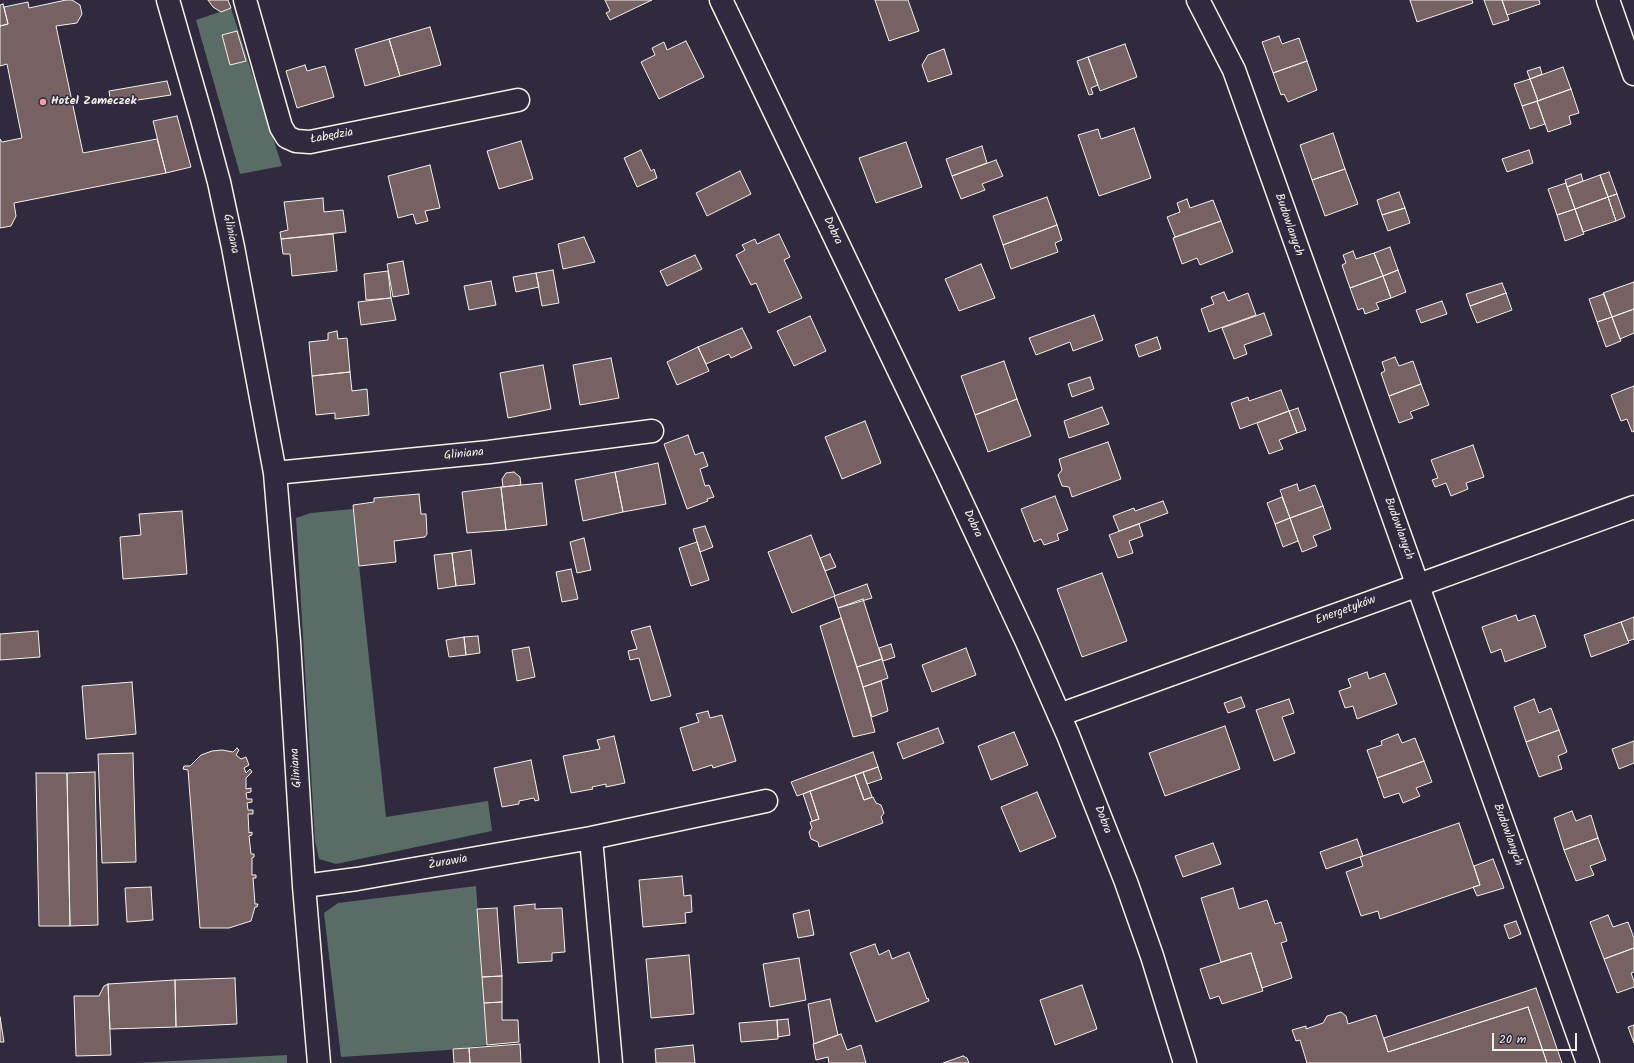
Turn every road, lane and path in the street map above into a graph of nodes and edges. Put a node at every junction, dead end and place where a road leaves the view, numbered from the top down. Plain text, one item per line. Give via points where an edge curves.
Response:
1 (168, 0) edge
2 (245, 0) edge
3 (721, 0) edge
4 (1198, 0) edge
5 (1608, 0) edge
6 (1634, 74) edge
7 (518, 100) dead end
8 (652, 431) dead end
9 (275, 473) junction
10 (1634, 507) edge
11 (1417, 585) junction
12 (1059, 715) junction
13 (766, 801) dead end
14 (591, 838) junction
15 (304, 886) junction
16 (319, 1063) edge
17 (611, 1063) edge
18 (1186, 1063) edge
19 (1588, 1063) edge

1 - 9 street, Gliniana via 219,182
2 - 7 street, Łabędzia via 281,126 287,137 296,141 310,142
3 - 12 street, Dobra via 948,471
4 - 11 street, Budowlanych via 1234,70
5 - 6 street
8 - 9 street, Gliniana via 489,452
9 - 15 street, Gliniana via 288,626
10 - 11 street, Energetyków
11 - 12 street, Energetyków
11 - 19 street, Budowlanych
12 - 18 street, Dobra via 1128,889
13 - 14 street, Żurawia
14 - 15 street, Żurawia
14 - 17 street
15 - 16 street, Gliniana

